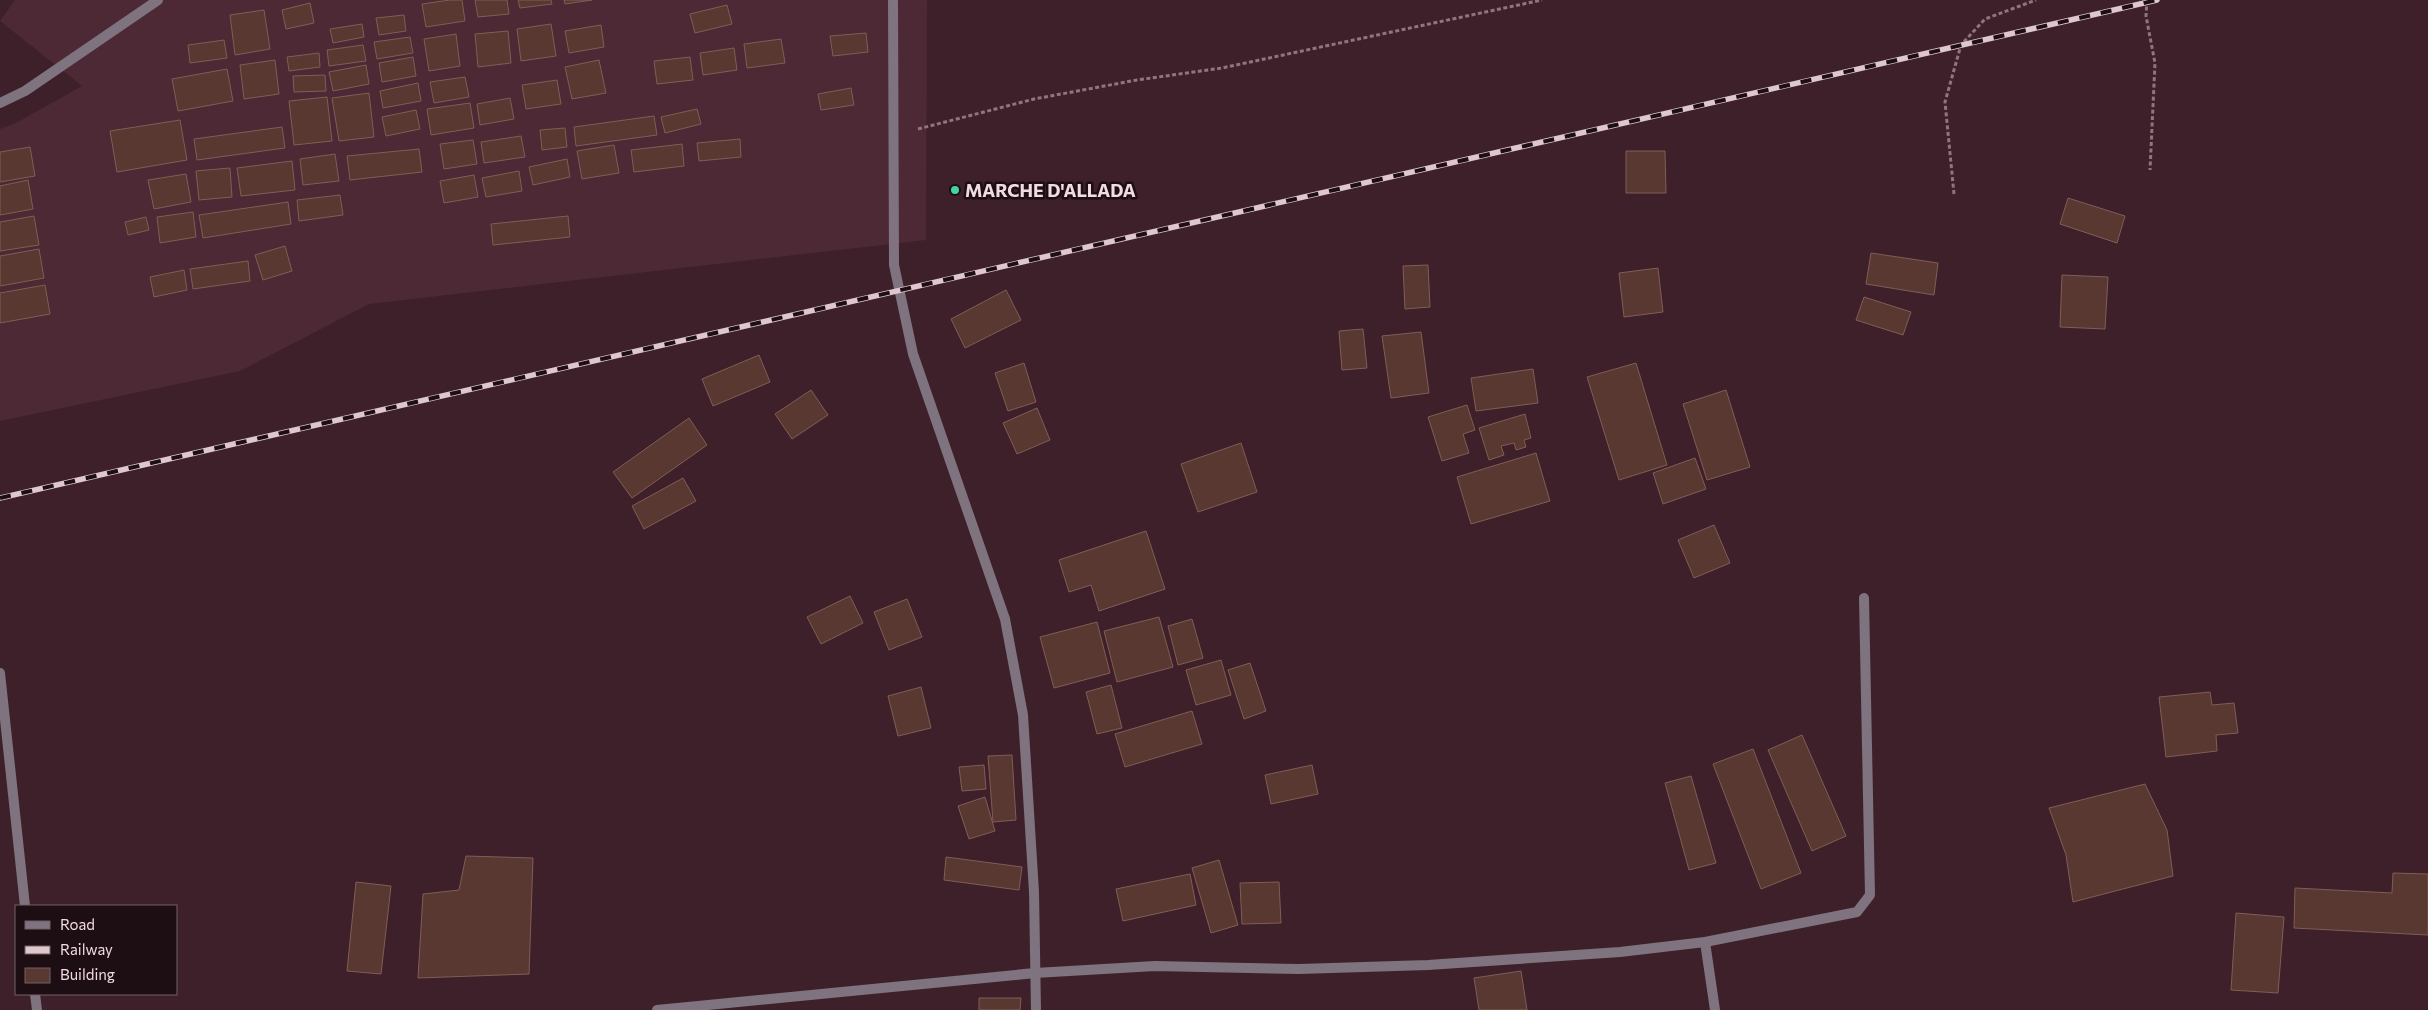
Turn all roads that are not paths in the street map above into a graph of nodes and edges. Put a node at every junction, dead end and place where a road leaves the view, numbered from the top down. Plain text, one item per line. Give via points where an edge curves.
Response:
1 (158, 0) edge
2 (894, 0) edge
3 (0, 103) edge
4 (1864, 598) dead end
5 (0, 673) edge
6 (26, 905) edge
7 (1705, 942) junction
8 (1035, 973) junction
9 (35, 995) edge
10 (37, 1010) edge
11 (657, 1010) edge
12 (1036, 1010) edge
13 (1715, 1010) edge

1 - 3 street via 25,91
2 - 8 street via 894,265 913,354 1005,619 1023,716 1034,892
4 - 7 street via 1870,895 1857,912
5 - 6 street
7 - 8 street via 1620,952 1428,965 1299,968 1155,966
7 - 13 street
8 - 11 street
8 - 12 street
9 - 10 street

